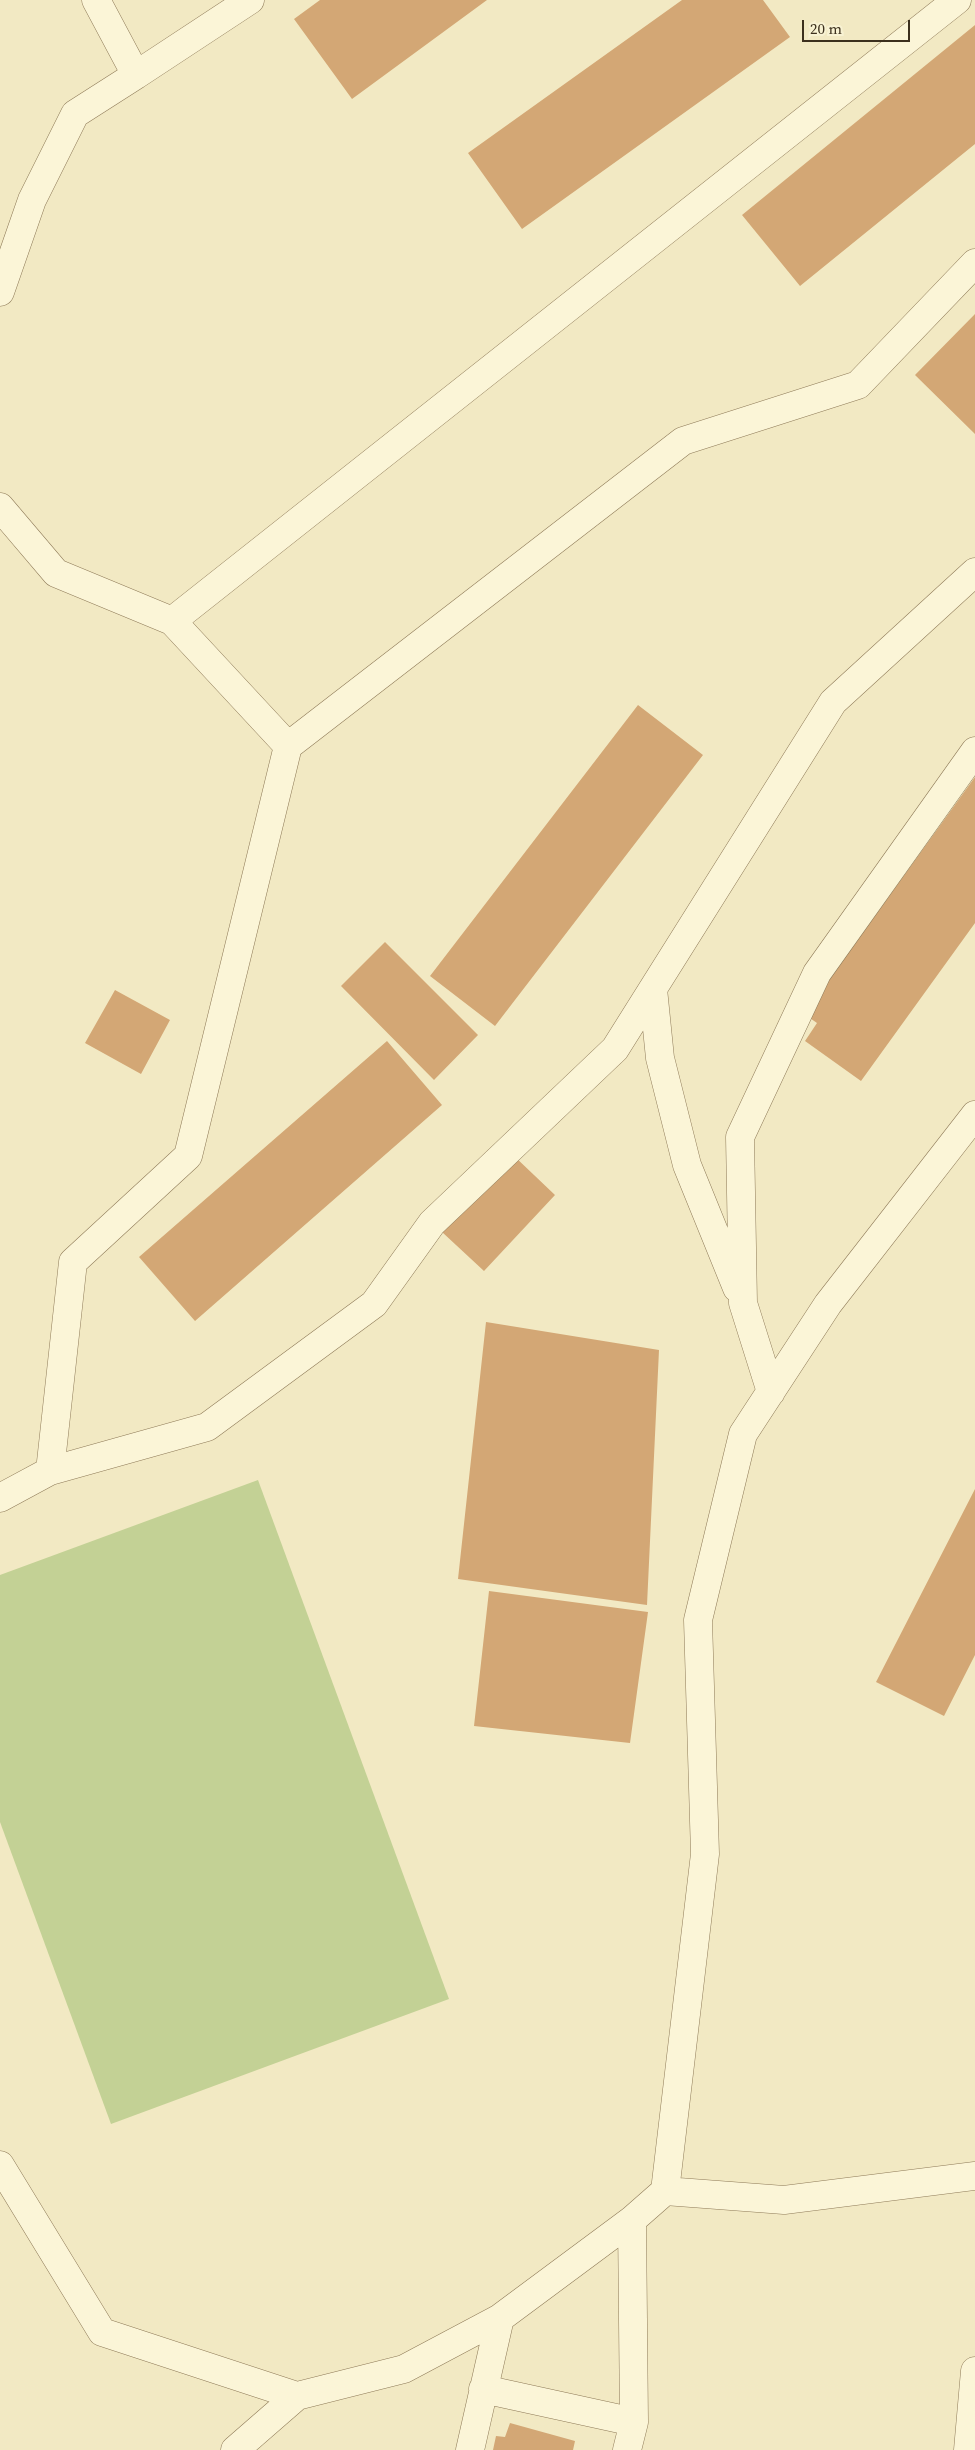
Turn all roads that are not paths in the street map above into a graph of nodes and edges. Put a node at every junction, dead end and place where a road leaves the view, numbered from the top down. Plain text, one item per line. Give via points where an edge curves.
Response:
1 (96, 0) edge
2 (250, 0) edge
3 (957, 0) edge
4 (136, 75) junction
5 (975, 263) edge
6 (0, 292) edge
7 (0, 507) edge
8 (975, 572) edge
9 (172, 621) junction
10 (288, 746) junction
11 (975, 751) edge
12 (653, 989) junction
13 (975, 1115) edge
14 (744, 1303) junction
15 (771, 1392) junction
16 (50, 1471) junction
17 (0, 1498) edge
18 (0, 2165) edge
19 (975, 2176) edge
20 (665, 2191) junction
21 (632, 2220) junction
22 (500, 2318) junction
23 (975, 2371) edge
24 (483, 2389) junction
25 (297, 2396) junction
26 (634, 2422) junction
27 (235, 2450) edge
28 (470, 2450) edge
29 (626, 2450) edge
30 (968, 2450) edge

1 - 4 street
2 - 4 street
3 - 9 street
4 - 6 street via 75,114 32,200
5 - 10 street via 858,385 682,441
7 - 9 street via 56,573
8 - 12 street via 833,702
9 - 10 street
10 - 16 street via 188,1156 73,1262
11 - 14 street via 817,973 740,1137
12 - 14 street via 660,1058 687,1165
12 - 16 street via 615,1049 432,1223 374,1304 208,1427
13 - 15 street via 828,1304
14 - 15 street
15 - 20 street via 743,1434 698,1620 704,1854
16 - 17 street
18 - 25 street via 102,2332
19 - 20 street via 784,2200
20 - 21 street
21 - 22 street
21 - 26 street
22 - 24 street
22 - 25 street via 404,2369
23 - 30 street
24 - 26 street
24 - 28 street
25 - 27 street
26 - 29 street

